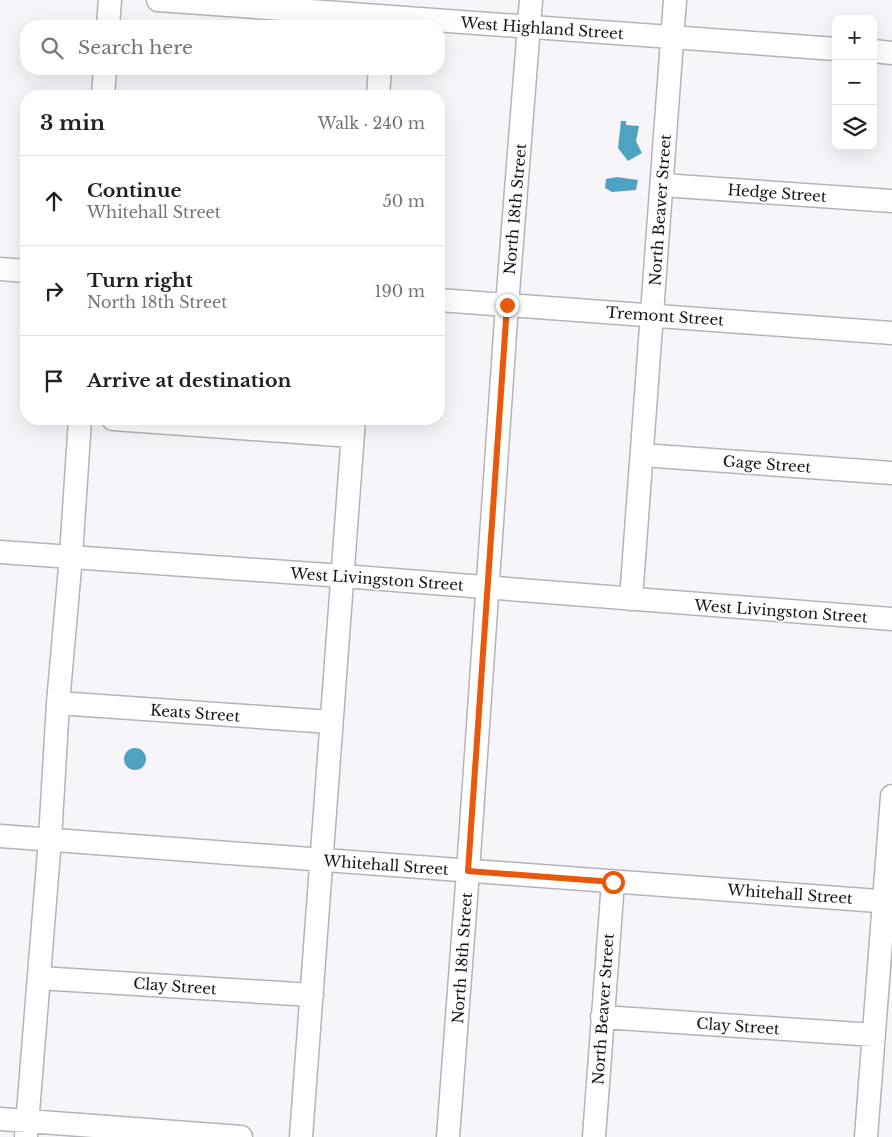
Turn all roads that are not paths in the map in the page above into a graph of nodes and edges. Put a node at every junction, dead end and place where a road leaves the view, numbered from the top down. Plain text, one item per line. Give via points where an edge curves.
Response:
1 (110, 0) edge
2 (158, 0) edge
3 (531, 0) edge
4 (675, 0) edge
5 (384, 14) edge
6 (108, 20) edge
7 (529, 27) junction
8 (672, 37) junction
9 (832, 49) edge
10 (877, 51) edge
11 (892, 53) edge
12 (105, 75) edge
13 (380, 75) edge
14 (103, 90) edge
15 (378, 90) edge
16 (662, 184) junction
17 (892, 201) edge
18 (0, 269) edge
19 (20, 270) edge
20 (445, 300) edge
21 (507, 305) junction
22 (652, 314) junction
23 (892, 333) edge
24 (80, 425) edge
25 (293, 425) edge
26 (353, 427) edge
27 (642, 455) junction
28 (892, 473) edge
29 (0, 552) edge
30 (72, 556) junction
31 (343, 576) junction
32 (488, 588) junction
33 (631, 599) junction
34 (892, 619) edge
35 (58, 703) junction
36 (331, 722) junction
37 (892, 796) edge
38 (0, 836) edge
39 (50, 839) junction
40 (322, 860) junction
41 (468, 871) junction
42 (613, 882) junction
43 (889, 902) edge
44 (39, 978) junction
45 (312, 995) junction
46 (602, 1017) junction
47 (874, 1035) junction
48 (0, 1119) edge
49 (27, 1129) edge
50 (242, 1137) edge
51 (301, 1137) edge
52 (448, 1137) edge
53 (594, 1137) edge
54 (866, 1137) edge

1 - 6 street
2 - 5 street, West Highland Street
3 - 7 street, North 18th Street
4 - 8 street, North Beaver Street
5 - 7 street, West Highland Street
7 - 8 street, West Highland Street
7 - 21 street, North 18th Street
8 - 9 street, West Highland Street
8 - 16 street, North Beaver Street
10 - 11 street
12 - 14 street
13 - 15 street
16 - 17 street, Hedge Street
16 - 22 street, North Beaver Street
18 - 19 street
20 - 21 street, Tremont Street
21 - 22 street, Tremont Street
21 - 32 street, North 18th Street
22 - 23 street, Tremont Street
22 - 27 street, North Beaver Street
24 - 30 street
25 - 26 street
26 - 31 street
27 - 28 street, Gage Street
27 - 33 street, North Beaver Street
29 - 30 street, West Livingston Street
30 - 31 street, West Livingston Street
30 - 35 street
31 - 32 street, West Livingston Street
31 - 36 street
32 - 33 street, West Livingston Street
32 - 41 street, North 18th Street
33 - 34 street, West Livingston Street
35 - 36 street, Keats Street
35 - 39 street
36 - 40 street
37 - 43 street
38 - 39 street, Whitehall Street
39 - 40 street, Whitehall Street
39 - 44 street
40 - 41 street, Whitehall Street
40 - 45 street
41 - 42 street, Whitehall Street
41 - 52 street, North 18th Street
42 - 43 street, Whitehall Street
42 - 46 street, North Beaver Street
43 - 47 street
44 - 45 street, Clay Street
44 - 49 street
45 - 51 street
46 - 47 street, Clay Street
46 - 53 street, North Beaver Street
47 - 54 street
48 - 49 street
49 - 50 street

